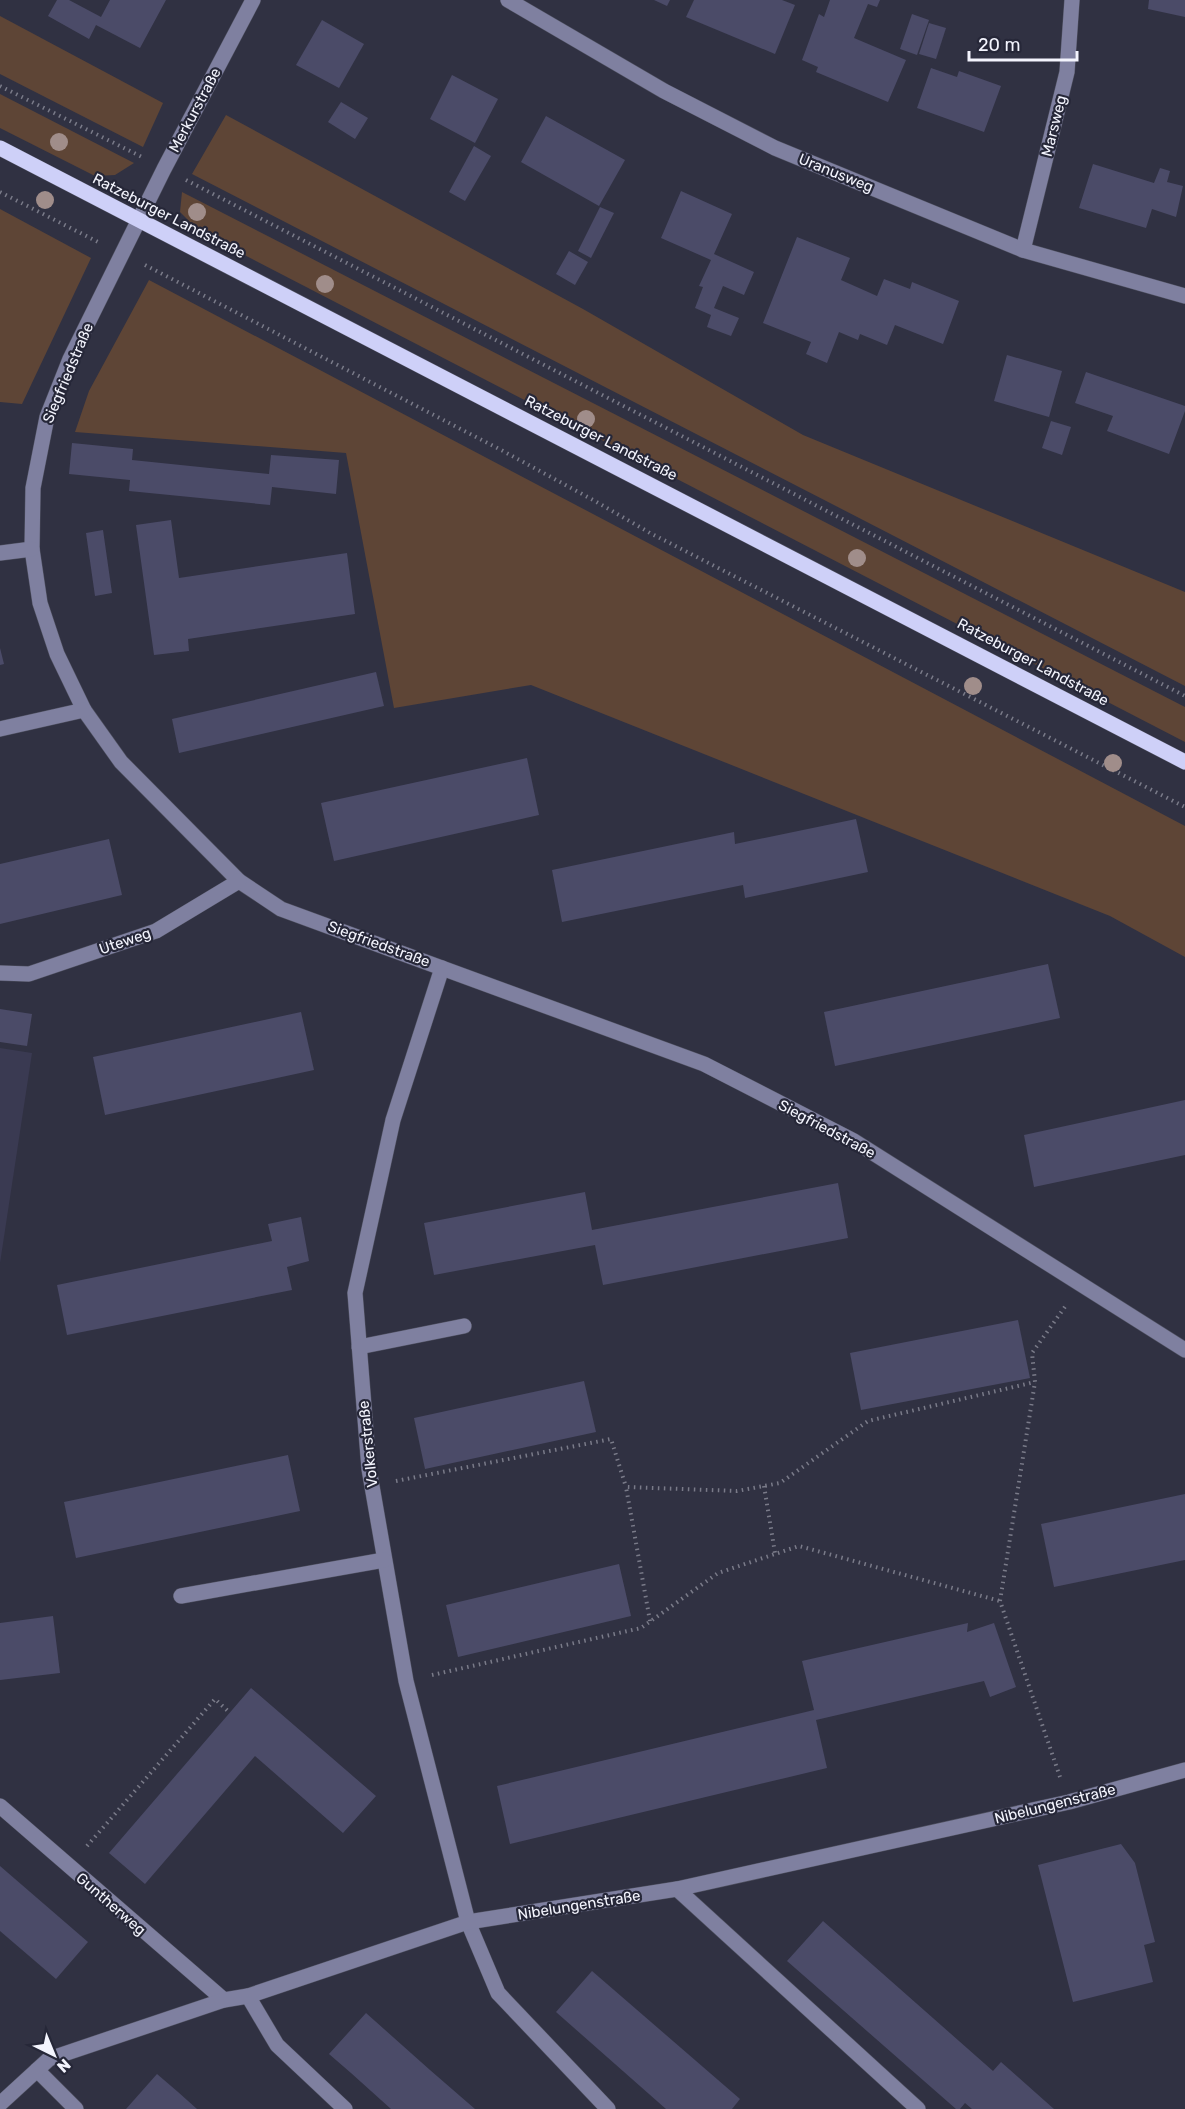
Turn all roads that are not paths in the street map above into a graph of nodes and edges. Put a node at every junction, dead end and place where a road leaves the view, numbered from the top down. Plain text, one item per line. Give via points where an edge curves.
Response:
1 (253, 0) edge
2 (508, 0) edge
3 (1072, 0) edge
4 (0, 148) edge
5 (139, 221) junction
6 (1023, 250) junction
7 (1185, 296) edge
8 (32, 549) junction
9 (0, 553) edge
10 (84, 710) junction
11 (0, 729) edge
12 (1185, 762) edge
13 (239, 880) junction
14 (442, 968) junction
15 (0, 973) edge
16 (464, 1326) dead end
17 (359, 1347) junction
18 (1185, 1350) edge
19 (384, 1560) junction
20 (181, 1596) dead end
21 (1185, 1770) edge
22 (0, 1806) edge
23 (677, 1889) junction
24 (468, 1922) junction
25 (248, 1996) junction
26 (224, 2000) junction
27 (37, 2070) junction
28 (0, 2104) edge
29 (76, 2109) edge
30 (345, 2109) edge
31 (608, 2109) edge
32 (918, 2109) edge

1 - 5 street, Merkurstraße
2 - 6 street, Uranusweg via 664,91 775,148
3 - 6 street, Marsweg via 1067,72
4 - 5 main road, Ratzeburger Landstraße
5 - 8 street, Siegfriedstraße via 70,359 47,417 33,488
5 - 12 main road, Ratzeburger Landstraße
6 - 7 street, Uranusweg
8 - 9 street
8 - 10 street, Siegfriedstraße via 40,603 57,654
10 - 11 street
10 - 13 street, Siegfriedstraße via 122,762
13 - 14 street, Siegfriedstraße via 281,909
13 - 15 street, Uteweg via 156,931 28,974
14 - 17 street, Volkerstraße via 393,1120 355,1293
14 - 18 street, Siegfriedstraße via 704,1064 854,1141
16 - 17 street
17 - 19 street, Volkerstraße via 372,1486
19 - 20 street
19 - 24 street, Volkerstraße via 406,1681
21 - 23 street, Nibelungenstraße via 1069,1802
22 - 26 street, Guntherweg
23 - 24 street, Nibelungenstraße
23 - 32 street
24 - 25 street, Nibelungenstraße
24 - 31 street, Volkerstraße via 498,1993
25 - 26 street, Nibelungenstraße
25 - 30 street via 277,2045
26 - 27 street, Nibelungenstraße via 49,2059
27 - 28 street, Nibelungenstraße
27 - 29 street

